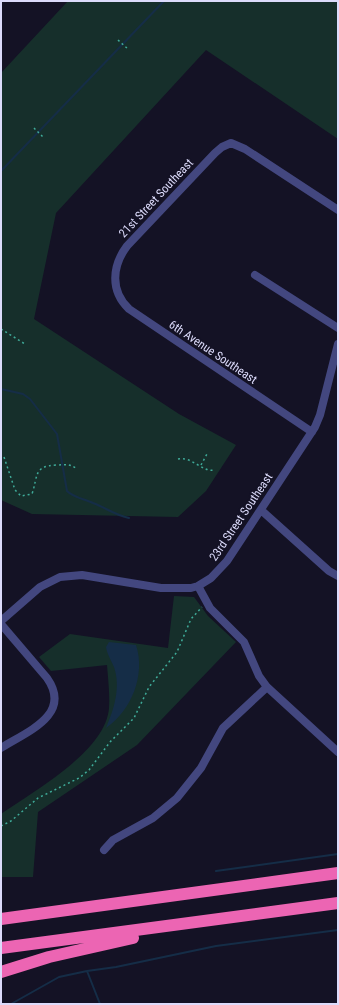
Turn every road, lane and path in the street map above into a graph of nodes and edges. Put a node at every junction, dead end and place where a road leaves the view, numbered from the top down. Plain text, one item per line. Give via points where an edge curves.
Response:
1 (118, 40) dead end
2 (128, 49) dead end
3 (34, 128) dead end
4 (44, 138) dead end
5 (338, 210) edge
6 (255, 275) dead end
7 (115, 280) joint
8 (338, 328) edge
9 (1, 329) edge
10 (25, 344) dead end
11 (338, 344) edge
12 (312, 432) junction
13 (207, 454) dead end
14 (4, 456) dead end
15 (178, 459) dead end
16 (201, 466) junction
17 (77, 469) dead end
18 (215, 470) dead end
19 (261, 510) junction
20 (338, 576) edge
21 (198, 586) junction
22 (206, 603) junction
23 (1, 621) edge
24 (1, 624) edge
25 (267, 687) junction
26 (1, 748) edge
27 (336, 748) edge
28 (1, 826) edge
29 (104, 850) dead end
30 (338, 873) edge
31 (338, 903) edge
32 (254, 914) junction
33 (1, 919) edge
34 (1, 948) edge
35 (1, 972) edge

1 - 2 path
3 - 4 path
5 - 7 street, 21st Street Southeast via 245,149 231,143 215,152 128,246 116,265
6 - 8 street
7 - 12 street, 6th Avenue Southeast via 122,300 134,313
9 - 10 path
11 - 12 street, 23rd Street Southeast via 320,416
12 - 19 street, 23rd Street Southeast
13 - 16 path
14 - 17 path via 15,490 21,496 32,494 36,474 46,466 67,464
15 - 16 path via 187,458
16 - 18 path
19 - 20 street
19 - 21 street, 23rd Street Southeast via 223,567 212,578
21 - 22 street
21 - 23 street, 23rd Street Southeast via 182,589 161,588 89,576 65,576 43,585
22 - 25 street via 244,642 259,676
22 - 28 path via 191,619 177,652 148,686 134,718 110,742 89,770 79,778 38,798 11,821
24 - 26 street via 55,691 52,712 46,719
25 - 27 street
25 - 29 street via 223,728 201,768 177,798 153,818 113,840
30 - 33 highway
31 - 32 highway
32 - 34 highway
32 - 35 highway via 78,950

